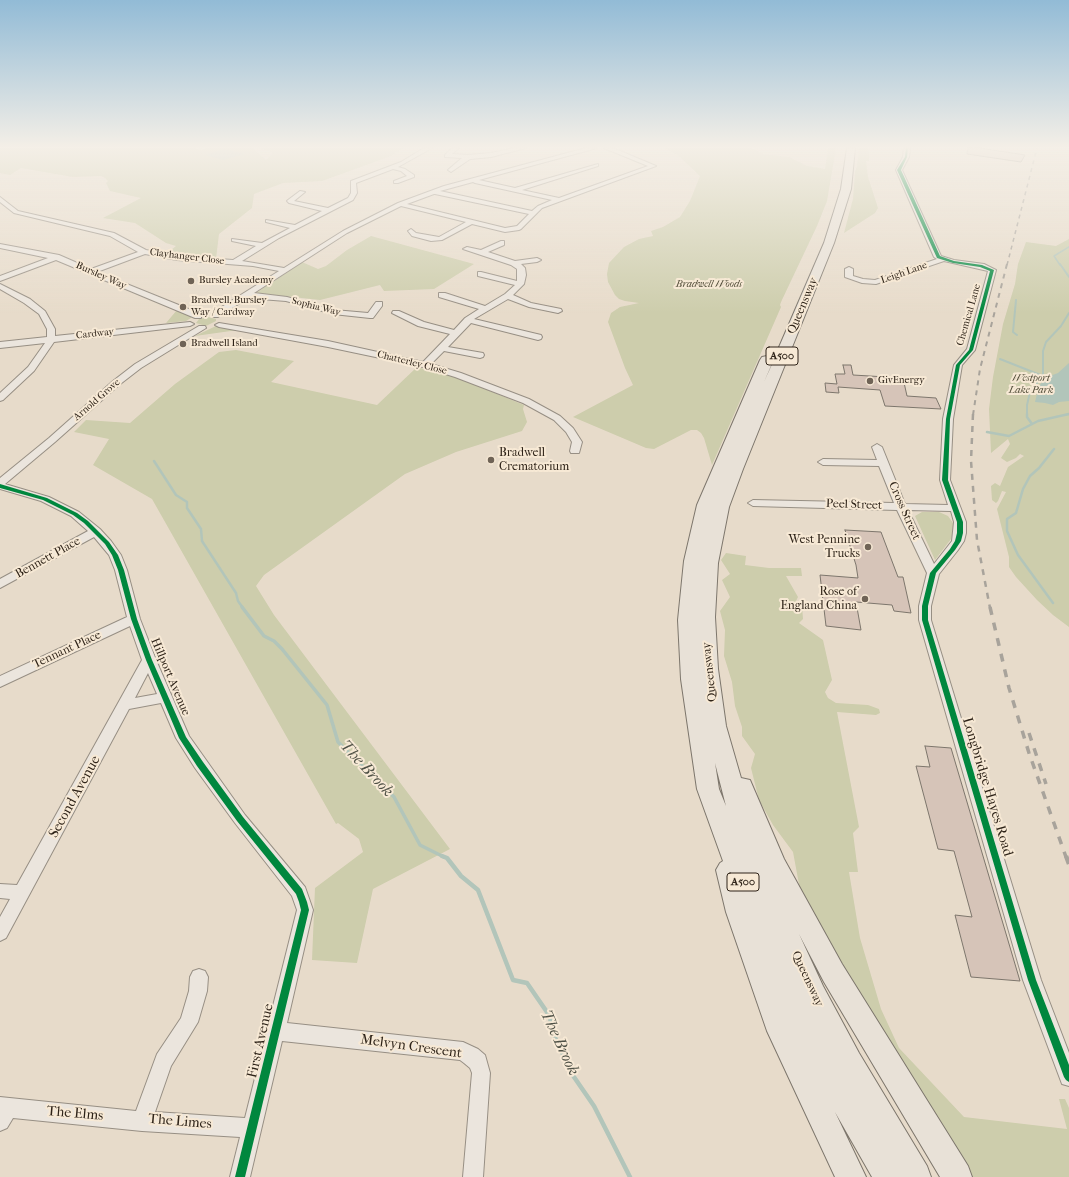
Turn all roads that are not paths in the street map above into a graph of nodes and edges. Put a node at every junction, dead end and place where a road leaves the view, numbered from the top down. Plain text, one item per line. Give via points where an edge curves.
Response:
1 (5, 203) edge
2 (295, 203) edge
3 (341, 203) edge
4 (403, 203) edge
5 (486, 203) edge
6 (553, 203) edge
7 (831, 203) edge
8 (842, 203) edge
9 (914, 203) edge
10 (400, 204) junction
11 (326, 210) junction
12 (533, 213) junction
13 (269, 221) dead end
14 (471, 222) junction
15 (296, 227) junction
16 (411, 232) dead end
17 (234, 240) dead end
18 (500, 242) dead end
19 (262, 245) junction
20 (0, 246) edge
21 (467, 249) dead end
22 (144, 252) junction
23 (483, 252) junction
24 (56, 257) junction
25 (537, 260) dead end
26 (944, 260) junction
27 (233, 263) junction
28 (514, 263) junction
29 (849, 269) dead end
30 (284, 270) junction
31 (92, 271) junction
32 (481, 274) dead end
33 (0, 279) edge
34 (520, 284) junction
35 (0, 286) edge
36 (246, 295) junction
37 (442, 295) dead end
38 (508, 296) junction
39 (379, 304) dead end
40 (486, 309) junction
41 (558, 311) dead end
42 (396, 313) dead end
43 (215, 315) junction
44 (198, 316) junction
45 (468, 320) junction
46 (190, 324) junction
47 (219, 325) junction
48 (202, 328) junction
49 (455, 333) junction
50 (538, 337) dead end
51 (51, 339) junction
52 (0, 345) edge
53 (442, 348) junction
54 (473, 356) dead end
55 (425, 365) junction
56 (0, 398) edge
57 (877, 447) dead end
58 (575, 451) dead end
59 (823, 462) dead end
60 (883, 463) junction
61 (0, 483) edge
62 (0, 486) edge
63 (753, 503) dead end
64 (901, 507) junction
65 (955, 508) junction
66 (96, 531) junction
67 (933, 574) junction
68 (0, 584) edge
69 (134, 619) junction
70 (149, 660) junction
71 (0, 682) edge
72 (165, 697) junction
73 (125, 705) junction
74 (716, 726) junction
75 (708, 789) junction
76 (0, 891) edge
77 (22, 893) junction
78 (305, 910) joint
79 (0, 933) edge
80 (199, 976) dead end
81 (275, 1031) junction
82 (1069, 1077) edge
83 (3, 1112) edge
84 (142, 1121) junction
85 (252, 1128) junction
86 (240, 1177) edge
87 (473, 1177) edge
88 (851, 1177) edge
89 (888, 1177) edge
90 (916, 1177) edge
91 (957, 1177) edge

1 - 22 street via 16,212 112,234
2 - 11 street
3 - 11 street
4 - 10 street
5 - 12 street
6 - 12 street via 540,207
7 - 75 highway, Queensway / A500 via 819,243 705,505 693,561 688,627 691,679
8 - 74 highway, Queensway / A500 via 829,243 721,507 709,564 706,617 708,669
9 - 26 street via 938,257
10 - 14 street
10 - 30 street via 345,232
11 - 15 street
12 - 14 street via 519,228 512,230
13 - 15 street
14 - 16 street via 440,239 414,235
15 - 19 street
17 - 19 street
18 - 23 street
19 - 27 street
20 - 24 street, Bursley Way
21 - 23 street
22 - 27 street, Clayhanger Close
22 - 31 street, Clayhanger Close
23 - 28 street
24 - 31 street, Bursley Way
24 - 33 street
25 - 28 street
26 - 29 street, Leigh Lane via 876,282 849,277
26 - 65 street, Chemical Lane via 992,270 971,350 958,364 948,419 945,480
27 - 30 street, Clayhanger Close
28 - 34 street via 521,268
30 - 36 street
31 - 44 street, Bursley Way
32 - 34 street
34 - 38 street
35 - 51 street via 42,313 51,329
36 - 39 street, Sophia Way via 286,299 333,312 370,316
36 - 43 street
37 - 40 street
38 - 40 street
38 - 41 street via 529,305
40 - 45 street
42 - 49 street via 420,324
43 - 44 street
43 - 47 street via 223,320
44 - 46 street
45 - 49 street
45 - 50 street via 527,338
46 - 48 street
46 - 51 street, Cardway
47 - 48 street, Chatterley Close
47 - 55 street, Chatterley Close via 328,344
48 - 61 street, Arnold Grove via 138,366
49 - 53 street
51 - 52 street, Cardway
51 - 56 street via 31,369
53 - 54 street
53 - 55 street
55 - 58 street, Chatterley Close via 458,375 546,411 570,430 576,442
57 - 60 street, Cross Street
59 - 60 street
60 - 64 street, Cross Street
62 - 66 street, Hillport Avenue via 45,499 75,514
63 - 64 street, Peel Street
64 - 65 street, Peel Street
64 - 67 street, Cross Street
65 - 67 street, Longbridge Hayes Road via 960,522 958,541
66 - 68 street, Bennett Place
66 - 69 street, Hillport Avenue via 111,549 121,570
67 - 82 street, Longbridge Hayes Road via 925,606 925,620 1032,980
69 - 70 street, Hillport Avenue
69 - 71 street, Tennant Place
70 - 72 street, Hillport Avenue
70 - 73 street, Second Avenue
72 - 73 street
72 - 78 street, Hillport Avenue via 183,738 200,764 240,819 299,892
73 - 77 street, Second Avenue
74 - 90 highway, Queensway / A500 via 742,825 789,941 849,1062
74 - 91 highway via 774,863 795,904 833,973
75 - 88 highway via 738,912 781,1031
75 - 89 highway, Queensway / A500 via 789,994 834,1082
76 - 77 street
77 - 79 street, Second Avenue
78 - 81 street, First Avenue
80 - 84 street, The Limes via 198,991 189,1022 164,1062
81 - 85 street, First Avenue
81 - 87 street, Melvyn Crescent via 463,1051 471,1056 478,1062 481,1073
83 - 84 street, The Elms
84 - 85 street, The Limes
85 - 86 street, First Avenue

